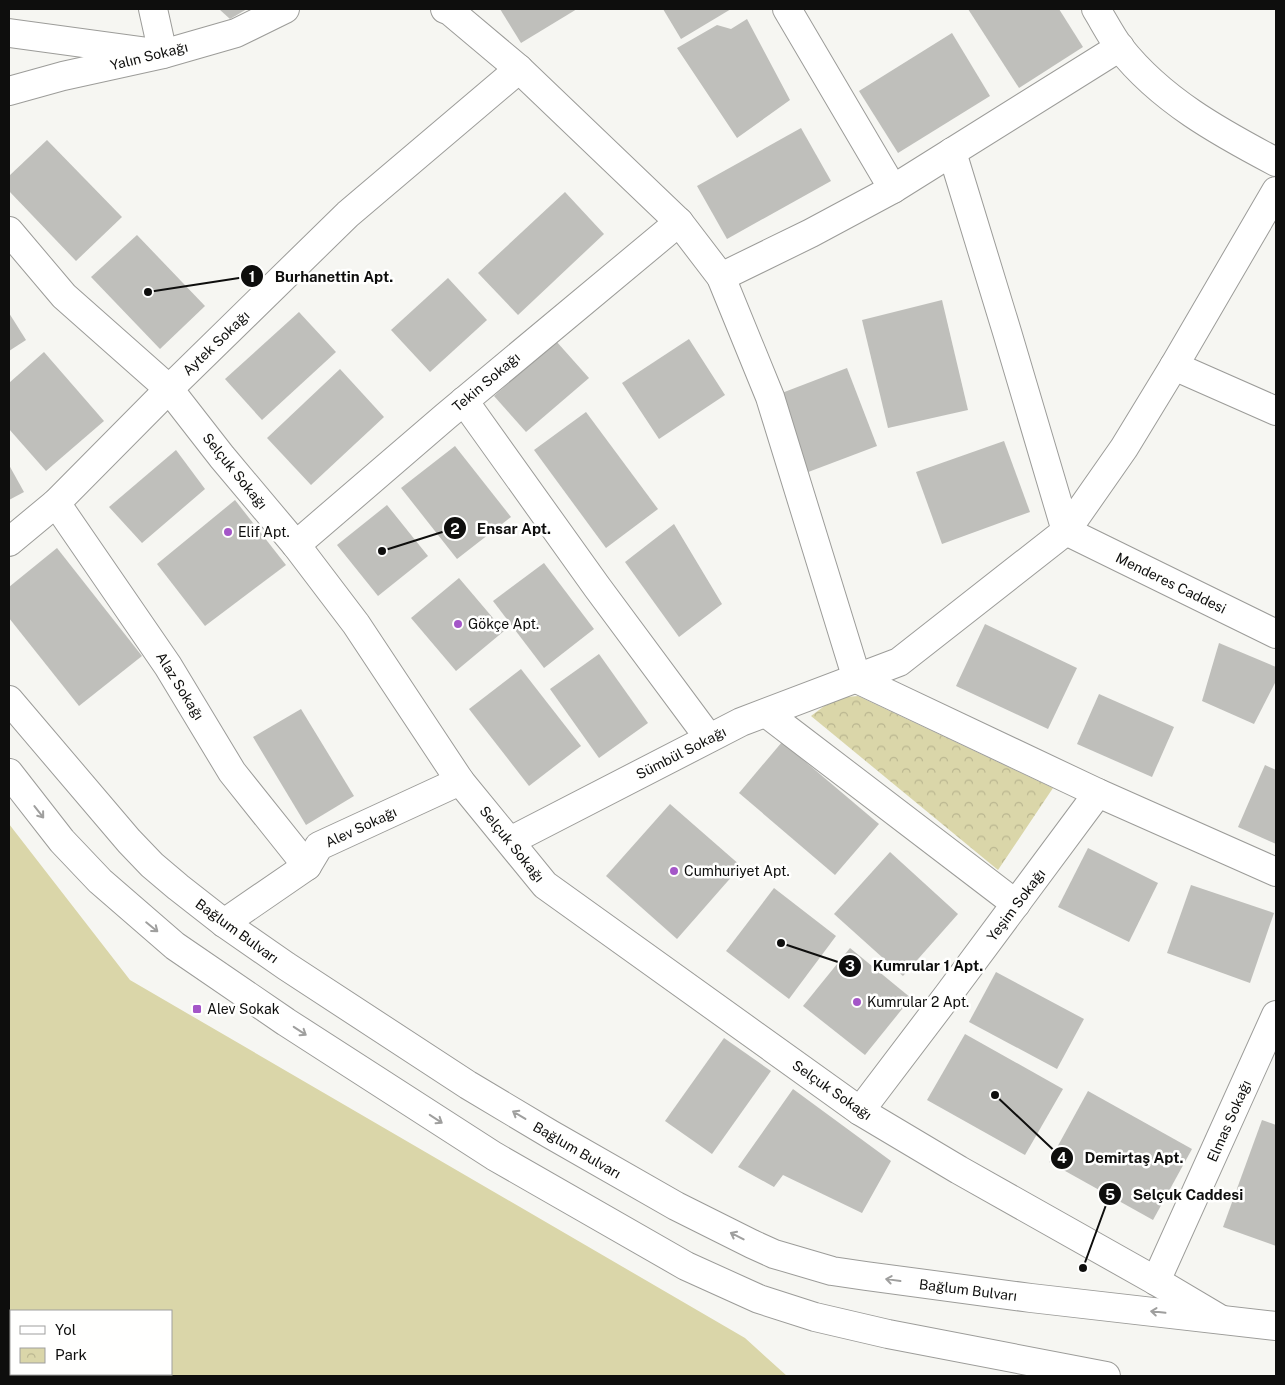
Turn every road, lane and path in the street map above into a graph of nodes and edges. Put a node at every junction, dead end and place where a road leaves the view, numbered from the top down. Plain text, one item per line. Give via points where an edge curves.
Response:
1 (154, 9) edge
2 (285, 9) edge
3 (445, 9) edge
4 (787, 9) edge
5 (1098, 9) edge
6 (9, 33) edge
7 (1120, 48) junction
8 (163, 54) junction
9 (519, 69) junction
10 (9, 91) edge
11 (952, 152) junction
12 (1276, 162) edge
13 (893, 189) junction
14 (1276, 191) edge
15 (679, 222) junction
16 (9, 231) edge
17 (721, 277) junction
18 (1174, 366) junction
19 (169, 389) junction
20 (464, 401) junction
21 (1276, 411) edge
22 (56, 503) junction
23 (1066, 531) junction
24 (9, 542) edge
25 (296, 545) junction
26 (1276, 634) edge
27 (857, 679) junction
28 (9, 700) edge
29 (766, 713) junction
30 (709, 738) junction
31 (9, 774) edge
32 (460, 781) junction
33 (1098, 793) junction
34 (510, 841) junction
35 (307, 866) junction
36 (1276, 872) edge
37 (1016, 904) junction
38 (224, 922) junction
39 (1276, 1015) edge
40 (860, 1111) junction
41 (1156, 1281) junction
42 (1220, 1319) junction
43 (1276, 1326) edge
44 (1106, 1376) edge

1 - 8 street
2 - 8 street, Yalın Sokağı via 236,32
3 - 9 street
4 - 13 street
5 - 7 street
6 - 8 street
7 - 11 street
7 - 12 street via 1153,83 1186,110
8 - 10 street, Yalın Sokağı
9 - 15 street
9 - 19 street, Aytek Sokağı via 348,214
11 - 13 street
11 - 23 street
13 - 17 street via 811,234
14 - 18 street, Sümbül Sokağı
15 - 17 street
15 - 20 street, Tekin Sokağı
16 - 19 street, Selçuk Sokağı via 64,296
17 - 27 street via 770,397
18 - 21 street
18 - 23 street, Sümbül Sokağı via 1124,448
19 - 22 street, Aytek Sokağı
19 - 25 street, Selçuk Sokağı
20 - 25 street, Tekin Sokağı
20 - 30 street
22 - 24 street, Aytek Sokağı
22 - 35 street, Alaz Sokağı via 168,666 232,772
23 - 26 street, Menderes Caddesi
23 - 27 street, Sümbül Sokağı via 899,662
25 - 32 street, Selçuk Sokağı via 356,624
27 - 29 street, Sümbül Sokağı
27 - 33 street
28 - 38 street, Bağlum Bulvarı via 129,841 178,887
29 - 30 street, Sümbül Sokağı
29 - 37 street
30 - 34 street, Sümbül Sokağı
31 -> 44 street via 62,841 100,881 175,946 494,1156 686,1266 759,1299 815,1317
32 - 34 street, Selçuk Sokağı
32 - 35 street, Alev Sokağı via 318,846
33 - 36 street
33 - 37 street, Yeşim Sokağı
34 - 40 street, Selçuk Sokağı via 545,885
35 - 38 street, Alev Sokağı
37 - 40 street, Yeşim Sokağı
42 -> 38 street, Bağlum Bulvarı via 881,1279 774,1254 676,1206 534,1125 380,1028
39 - 41 street, Elmas Sokağı
40 - 41 street, Selçuk Sokağı
41 - 42 street, Selçuk Sokağı
42 - 43 street, Bağlum Bulvarı

